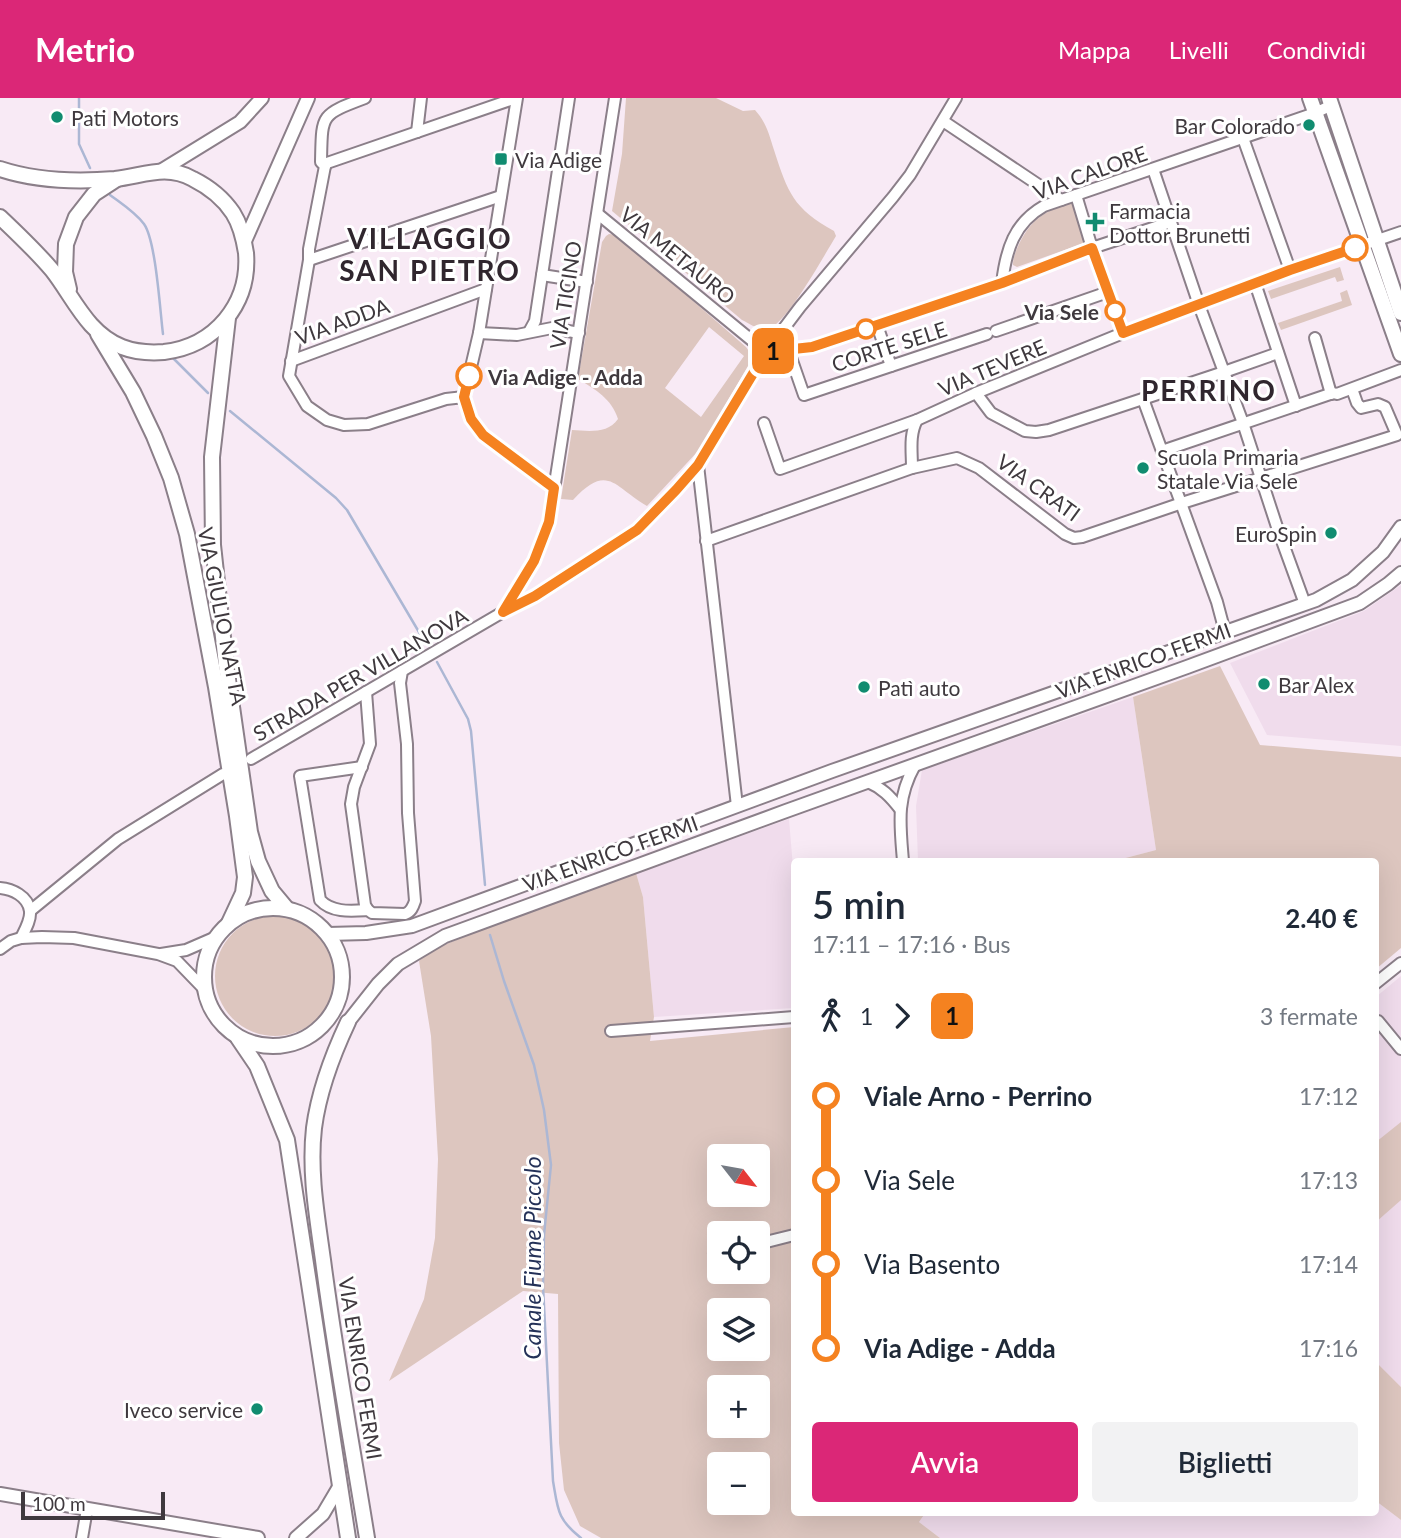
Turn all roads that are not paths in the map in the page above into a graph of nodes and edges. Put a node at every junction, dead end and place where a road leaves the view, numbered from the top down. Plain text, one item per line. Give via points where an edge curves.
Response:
1 (262, 98) edge
2 (308, 98) edge
3 (365, 98) edge
4 (421, 98) edge
5 (516, 98) edge
6 (569, 98) edge
7 (615, 98) edge
8 (956, 98) edge
9 (1310, 98) edge
10 (1330, 101) edge
11 (1315, 113) junction
12 (943, 121) junction
13 (417, 132) junction
14 (1243, 138) junction
15 (325, 166) junction
16 (0, 169) edge
17 (1153, 169) junction
18 (162, 170) junction
19 (118, 178) junction
20 (1076, 195) junction
21 (501, 196) junction
22 (1061, 200) junction
23 (598, 214) junction
24 (0, 217) edge
25 (1171, 222) junction
26 (1401, 232) edge
27 (245, 241) junction
28 (1370, 243) junction
29 (1092, 248) junction
30 (309, 260) junction
31 (1290, 270) junction
32 (542, 275) junction
33 (587, 282) junction
34 (1002, 283) junction
35 (1255, 283) junction
36 (486, 289) junction
37 (1108, 292) junction
38 (72, 300) junction
39 (1199, 306) junction
40 (1401, 313) edge
41 (228, 318) junction
42 (877, 325) junction
43 (529, 331) junction
44 (97, 332) junction
45 (579, 332) junction
46 (479, 333) junction
47 (1123, 333) junction
48 (1315, 338) dead end
49 (788, 349) junction
50 (766, 352) junction
51 (1278, 352) junction
52 (1401, 354) edge
53 (290, 361) junction
54 (891, 366) junction
55 (1401, 370) edge
56 (1224, 372) junction
57 (1352, 388) junction
58 (976, 393) junction
59 (1332, 393) junction
60 (464, 397) junction
61 (1143, 399) junction
62 (1296, 406) junction
63 (917, 421) junction
64 (764, 423) dead end
65 (1243, 423) junction
66 (1162, 452) junction
67 (698, 465) junction
68 (912, 468) junction
69 (1260, 478) junction
70 (554, 488) junction
71 (1182, 503) junction
72 (1401, 527) edge
73 (706, 541) junction
74 (1401, 573) edge
75 (1305, 604) junction
76 (503, 612) junction
77 (1225, 632) junction
78 (402, 671) junction
79 (366, 692) junction
80 (251, 759) dead end
81 (915, 765) junction
82 (362, 767) junction
83 (223, 774) dead end
84 (868, 782) junction
85 (737, 806) junction
86 (900, 809) junction
87 (903, 858) edge
88 (0, 888) edge
89 (287, 909) junction
90 (368, 910) junction
91 (30, 911) junction
92 (229, 923) junction
93 (328, 934) junction
94 (216, 937) junction
95 (21, 938) junction
96 (1, 948) edge
97 (159, 954) junction
98 (1401, 962) edge
99 (1379, 980) edge
100 (205, 990) junction
101 (340, 994) junction
102 (791, 1017) edge
103 (348, 1022) junction
104 (1379, 1022) edge
105 (317, 1030) junction
106 (611, 1031) dead end
107 (238, 1038) junction
108 (1401, 1049) edge
109 (791, 1236) edge
110 (770, 1241) edge
111 (339, 1487) junction
112 (0, 1494) edge
113 (87, 1509) junction
114 (82, 1538) edge
115 (258, 1538) edge
116 (296, 1538) edge
117 (348, 1538) edge
118 (367, 1538) edge

1 - 18 street via 240,122
2 - 27 street
3 - 15 street, VIA ADDA via 327,116 321,136
4 - 13 street
5 - 13 street
5 - 21 street
6 - 32 street
7 - 23 street, VIA TICINO
8 - 12 street, STRADA PER VILLANOVA
9 - 11 main road
10 - 11 street, VIA CALORE
10 - 28 main road
11 - 14 street, VIA CALORE
11 - 28 main road
12 - 22 street
12 - 50 street, STRADA PER VILLANOVA via 910,175
13 - 15 street
14 - 17 street, VIA CALORE
14 - 31 street
15 - 30 street, VIA ADDA
16 - 19 main road via 72,181
17 - 20 street, VIA CALORE
17 - 25 street
18 - 19 main road
18 - 27 main road via 190,177 215,192 234,214
19 - 38 main road via 94,194 76,217 66,244 65,272
20 - 22 street, VIA CALORE
20 - 29 street
21 - 30 street
21 - 36 street
22 - 34 street, VIA CALORE via 1032,213 1024,222 1005,258
23 - 33 street, VIA TICINO
23 - 50 street, VIA METAURO
24 - 38 main road via 32,247
25 - 29 street
25 - 39 street
26 - 28 street, VIA TEVERE
27 - 41 main road via 247,268 241,294
28 - 31 street, VIA TEVERE
28 - 40 main road
28 - 52 main road
29 - 34 street
29 - 37 street
30 - 53 street, VIA ADDA
31 - 35 street, VIA TEVERE
32 - 33 street
32 - 43 street via 535,321
33 - 45 street, VIA TICINO
34 - 42 street
35 - 39 street, VIA TEVERE
35 - 51 street
36 - 46 street
36 - 53 street, VIA ADDA
37 - 47 street
37 - 54 street, CORTE SELE
38 - 44 main road
39 - 47 street, VIA TEVERE
39 - 56 street
41 - 44 main road via 206,338 180,350 151,353 122,347
41 - 89 main road, VIA GIULIO NATTA via 212,457 213,545 250,832 272,891
42 - 49 street via 812,347
42 - 54 street
43 - 45 street
43 - 46 street via 517,335
44 - 92 main road, VIA GIULIO NATTA via 154,436 187,534 246,877
45 - 70 street, VIA TICINO
46 - 60 street
47 - 58 street, VIA TEVERE
48 - 59 street
49 - 50 street
49 - 54 street, CORTE SELE via 804,395
50 - 67 street, STRADA PER VILLANOVA
51 - 56 street
51 - 62 street
53 - 60 street, VIA ADDA via 289,376 307,406 344,425 368,424
55 - 57 street
56 - 61 street
56 - 65 street
57 - 59 street
57 - 69 street, VIA CRATI via 1361,408 1385,407 1397,435
58 - 61 street via 991,412 1025,431 1036,432
58 - 63 street, VIA TEVERE
59 - 62 street
60 - 70 street via 471,419 483,435
61 - 66 street
62 - 65 street
63 - 64 street, VIA TEVERE via 780,469
63 - 68 street via 912,429
65 - 66 street
65 - 69 street
66 - 71 street
67 - 73 street
67 - 76 street, STRADA PER VILLANOVA via 637,530
68 - 71 street, VIA CRATI via 957,458 979,467 1074,538
68 - 73 street, VIA CRATI
69 - 71 street, VIA CRATI
69 - 75 street
70 - 76 street, VIA TICINO via 549,522 534,561
71 - 77 street
72 - 75 street, VIA ENRICO FERMI via 1383,552 1352,580
73 - 85 street
74 - 81 street, VIA ENRICO FERMI via 1360,603
75 - 77 street, VIA ENRICO FERMI
76 - 78 street, STRADA PER VILLANOVA
77 - 85 street, VIA ENRICO FERMI
78 - 79 street, STRADA PER VILLANOVA
78 - 90 street via 415,901 405,914
79 - 80 street, STRADA PER VILLANOVA
79 - 82 street via 370,744
81 - 84 street, VIA ENRICO FERMI
81 - 86 street
82 - 90 street via 351,804
82 - 90 street via 300,776 320,900 338,910
83 - 91 street via 118,839
84 - 86 street via 880,787
84 - 103 street, VIA ENRICO FERMI via 445,936 398,964
85 - 93 street, VIA ENRICO FERMI via 412,926
86 - 87 street
88 - 91 street via 19,894
89 - 92 main road via 247,912
89 - 93 main road via 309,918
91 - 95 street
92 - 94 main road
93 - 101 main road via 342,973
94 - 97 street via 186,950
94 - 100 main road via 205,962
95 - 96 street
95 - 97 street via 74,939
97 - 100 street via 177,961
98 - 99 street
100 - 107 main road via 221,1024
101 - 103 main road
101 - 105 main road
102 - 106 street
103 - 105 main road
103 - 118 main road, VIA ENRICO FERMI via 319,1098 313,1183
104 - 108 street
105 - 107 main road via 279,1046
107 - 111 main road, VIA ENRICO FERMI via 257,1066 287,1140
109 - 110 street
111 - 116 street via 323,1514
111 - 117 main road, VIA ENRICO FERMI
112 - 113 street
113 - 114 street
113 - 115 street

